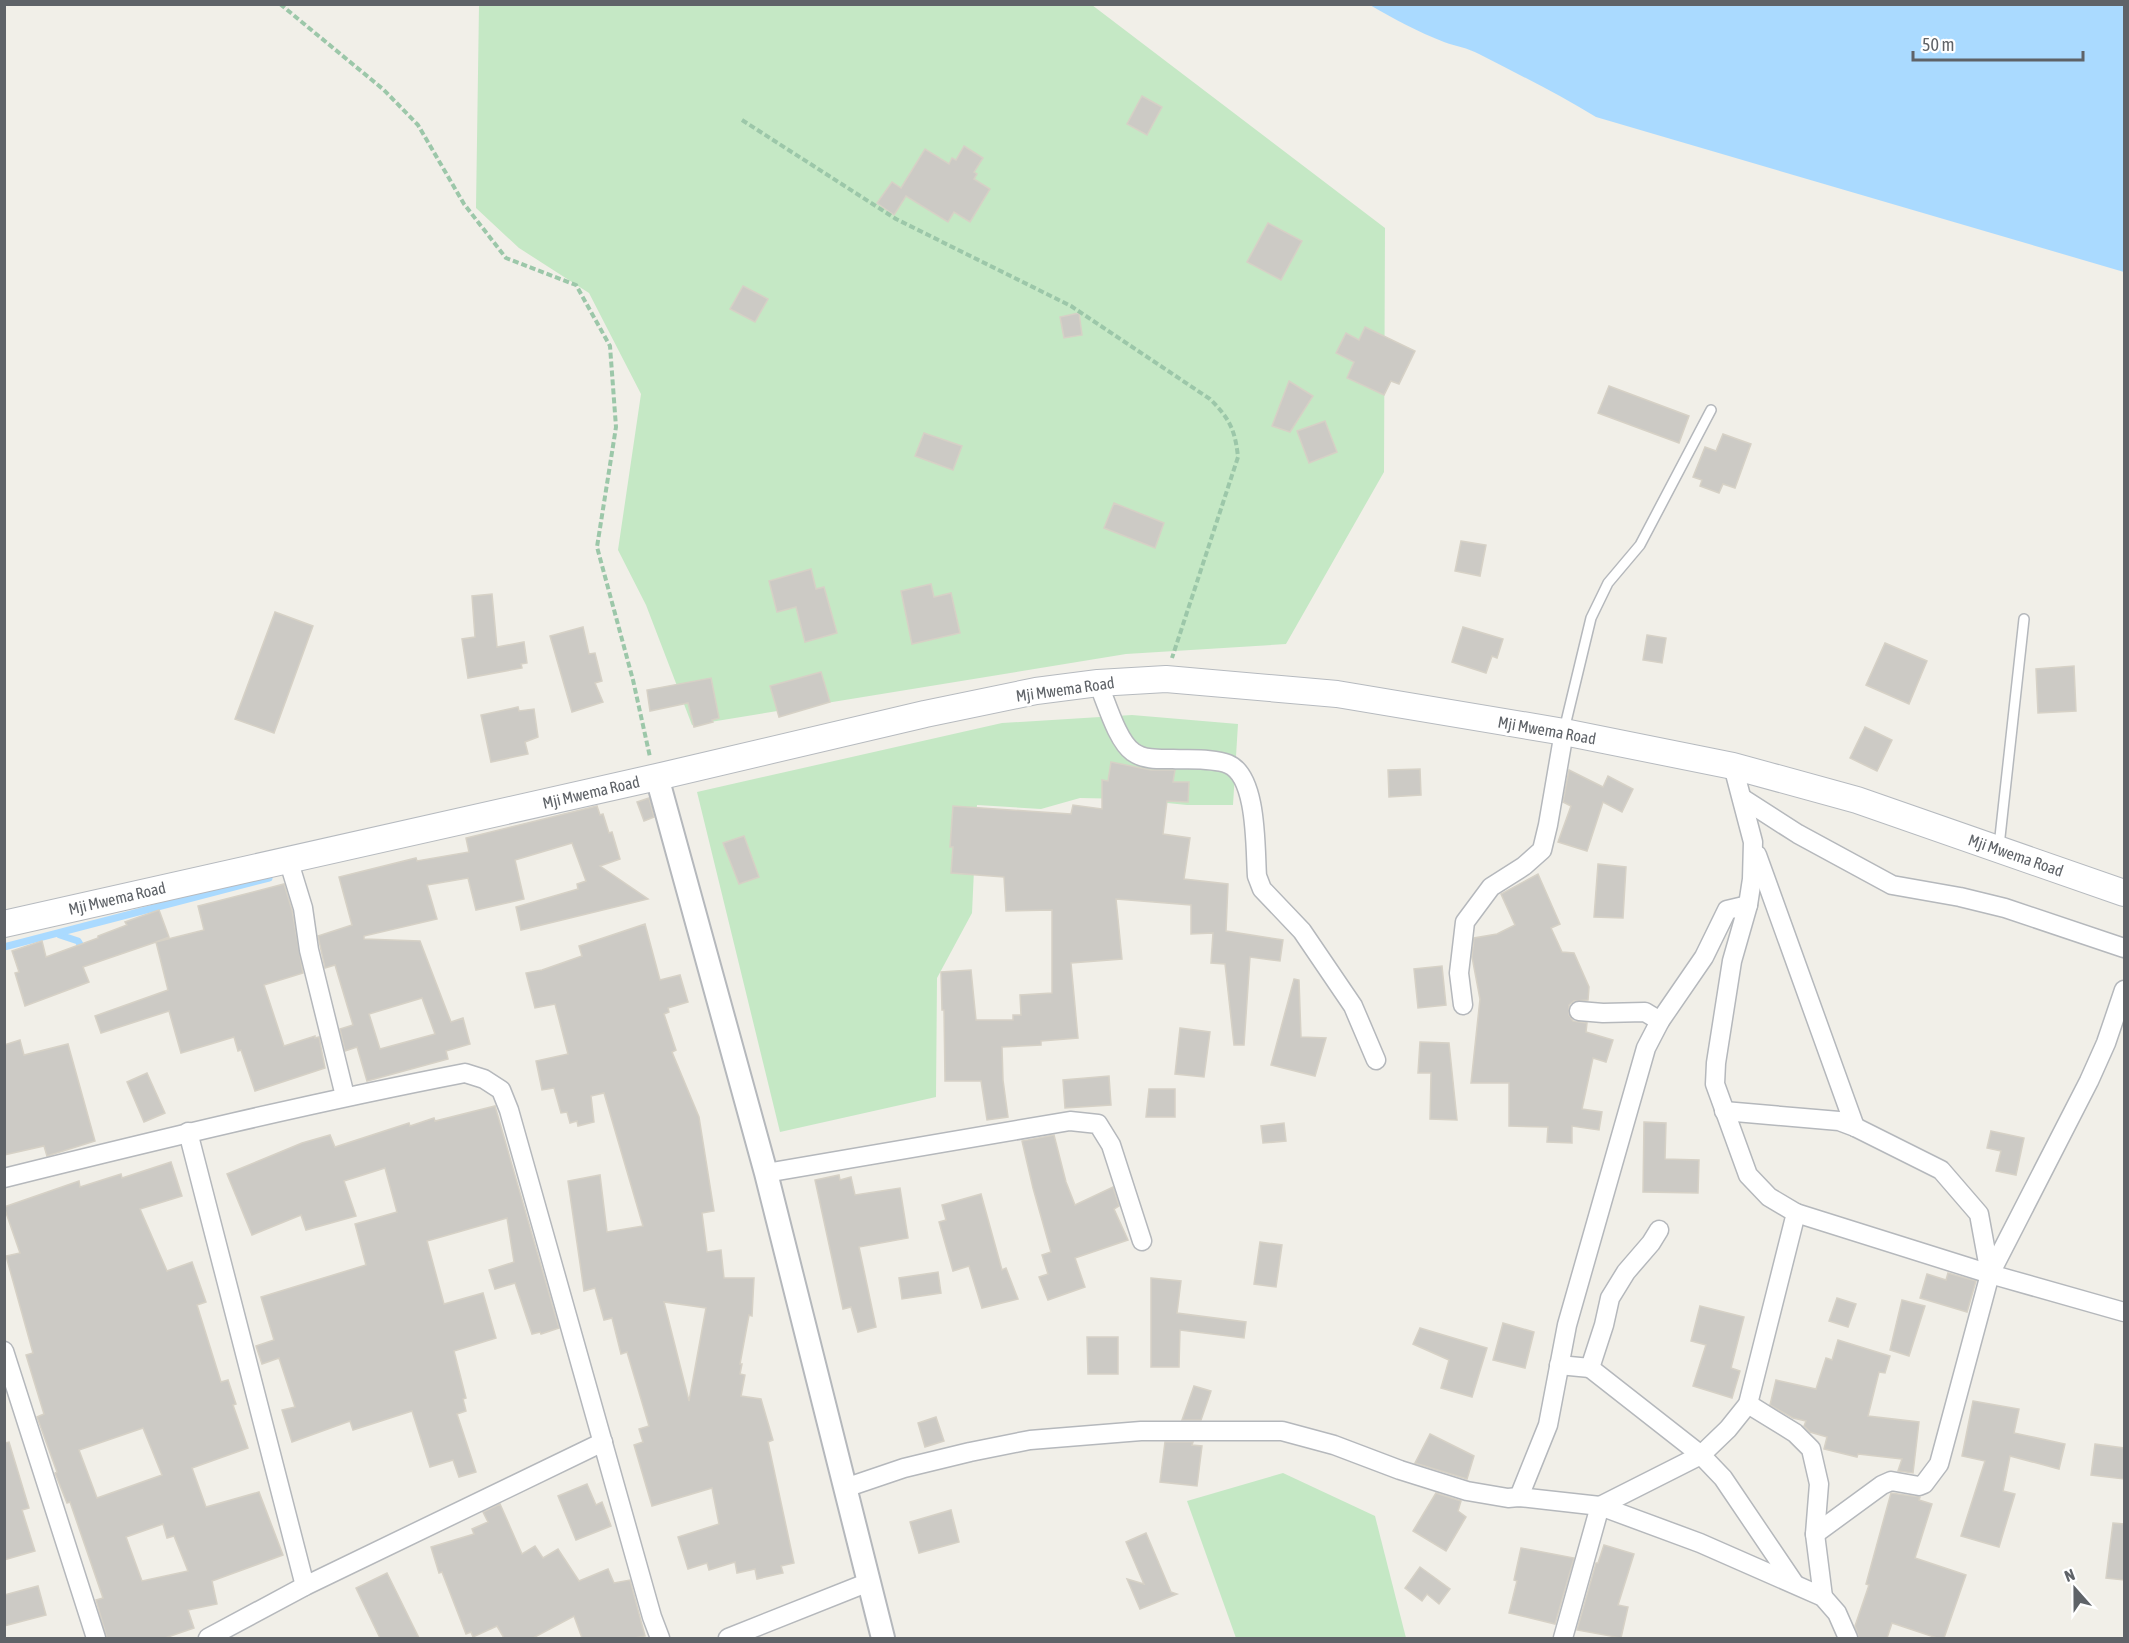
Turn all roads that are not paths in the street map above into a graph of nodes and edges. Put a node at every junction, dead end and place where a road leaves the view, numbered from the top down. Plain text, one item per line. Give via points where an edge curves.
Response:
1 (1711, 410) dead end
2 (2024, 619) dead end
3 (1098, 683) junction
4 (1564, 732) junction
5 (1733, 766) junction
6 (657, 777) junction
7 (1742, 798) junction
8 (1753, 842) junction
9 (1998, 849) junction
10 (288, 859) junction
11 (2124, 893) edge
12 (1748, 905) junction
13 (4, 924) edge
14 (2124, 948) edge
15 (2124, 990) edge
16 (1463, 1005) dead end
17 (1579, 1011) dead end
18 (1660, 1021) junction
19 (1376, 1060) dead end
20 (345, 1096) junction
21 (1724, 1111) junction
22 (1855, 1126) junction
23 (188, 1132) junction
24 (766, 1173) junction
25 (4, 1178) edge
26 (1796, 1213) junction
27 (1659, 1230) dead end
28 (1142, 1241) dead end
29 (1990, 1274) junction
30 (2124, 1312) edge
31 (4, 1351) edge
32 (1559, 1365) junction
33 (1590, 1368) junction
34 (1748, 1404) junction
35 (603, 1442) junction
36 (1701, 1455) junction
37 (845, 1488) junction
38 (1519, 1497) junction
39 (1600, 1506) junction
40 (1815, 1534) junction
41 (869, 1582) junction
42 (1794, 1582) junction
43 (305, 1586) junction
44 (1824, 1597) junction
45 (96, 1638) edge
46 (208, 1638) edge
47 (660, 1638) edge
48 (728, 1638) edge
49 (883, 1638) edge
50 (1563, 1638) edge
51 (1848, 1638) edge

1 - 4 lane via 1640,546 1608,583 1592,618
2 - 9 lane
3 - 4 main road, Mji Mwema Road via 1166,679 1337,694
3 - 6 main road, Mji Mwema Road via 1036,691 925,714
3 - 19 street via 1118,732 1132,752 1147,758 1215,761 1236,770 1253,809 1259,887 1302,931 1353,1006
4 - 5 main road, Mji Mwema Road
4 - 16 street via 1542,850 1491,887 1465,921 1459,973
5 - 7 street
5 - 9 main road, Mji Mwema Road via 1857,800
6 - 10 main road, Mji Mwema Road
6 - 24 street
7 - 8 street
7 - 14 street via 1798,834 1892,885 2005,908
8 - 12 street
8 - 22 street
9 - 11 main road, Mji Mwema Road
10 - 13 main road, Mji Mwema Road
10 - 20 street via 303,908 309,950
12 - 18 street via 1727,910 1704,957
12 - 21 street via 1732,961 1716,1063 1715,1084
15 - 29 street via 2089,1081
17 - 18 street via 1645,1012
18 - 32 street via 1646,1048 1627,1111
20 - 23 street
20 - 35 street via 465,1073 501,1090
21 - 22 street via 1839,1121
21 - 26 street via 1748,1175 1769,1197
22 - 29 street via 1941,1170 1979,1214
23 - 25 street
23 - 43 street
24 - 28 street via 1070,1121 1098,1124 1111,1145
24 - 37 street
26 - 29 street
26 - 34 street
27 - 33 street via 1610,1298
29 - 30 street
29 - 40 street via 1939,1464 1924,1484 1891,1481 1882,1485
31 - 45 street
32 - 33 street
32 - 38 street via 1548,1425
33 - 36 street
34 - 36 street
34 - 40 street via 1795,1433 1812,1449 1818,1484
35 - 43 street
35 - 47 street
36 - 39 street
36 - 42 street via 1723,1478
37 - 38 street via 904,1468 1030,1440 1141,1431 1282,1431 1467,1491
37 - 41 street
38 - 39 street
39 - 42 street
39 - 50 street
40 - 44 street
41 - 48 street
41 - 49 street
42 - 44 street
43 - 46 street
44 - 51 street via 1837,1613

